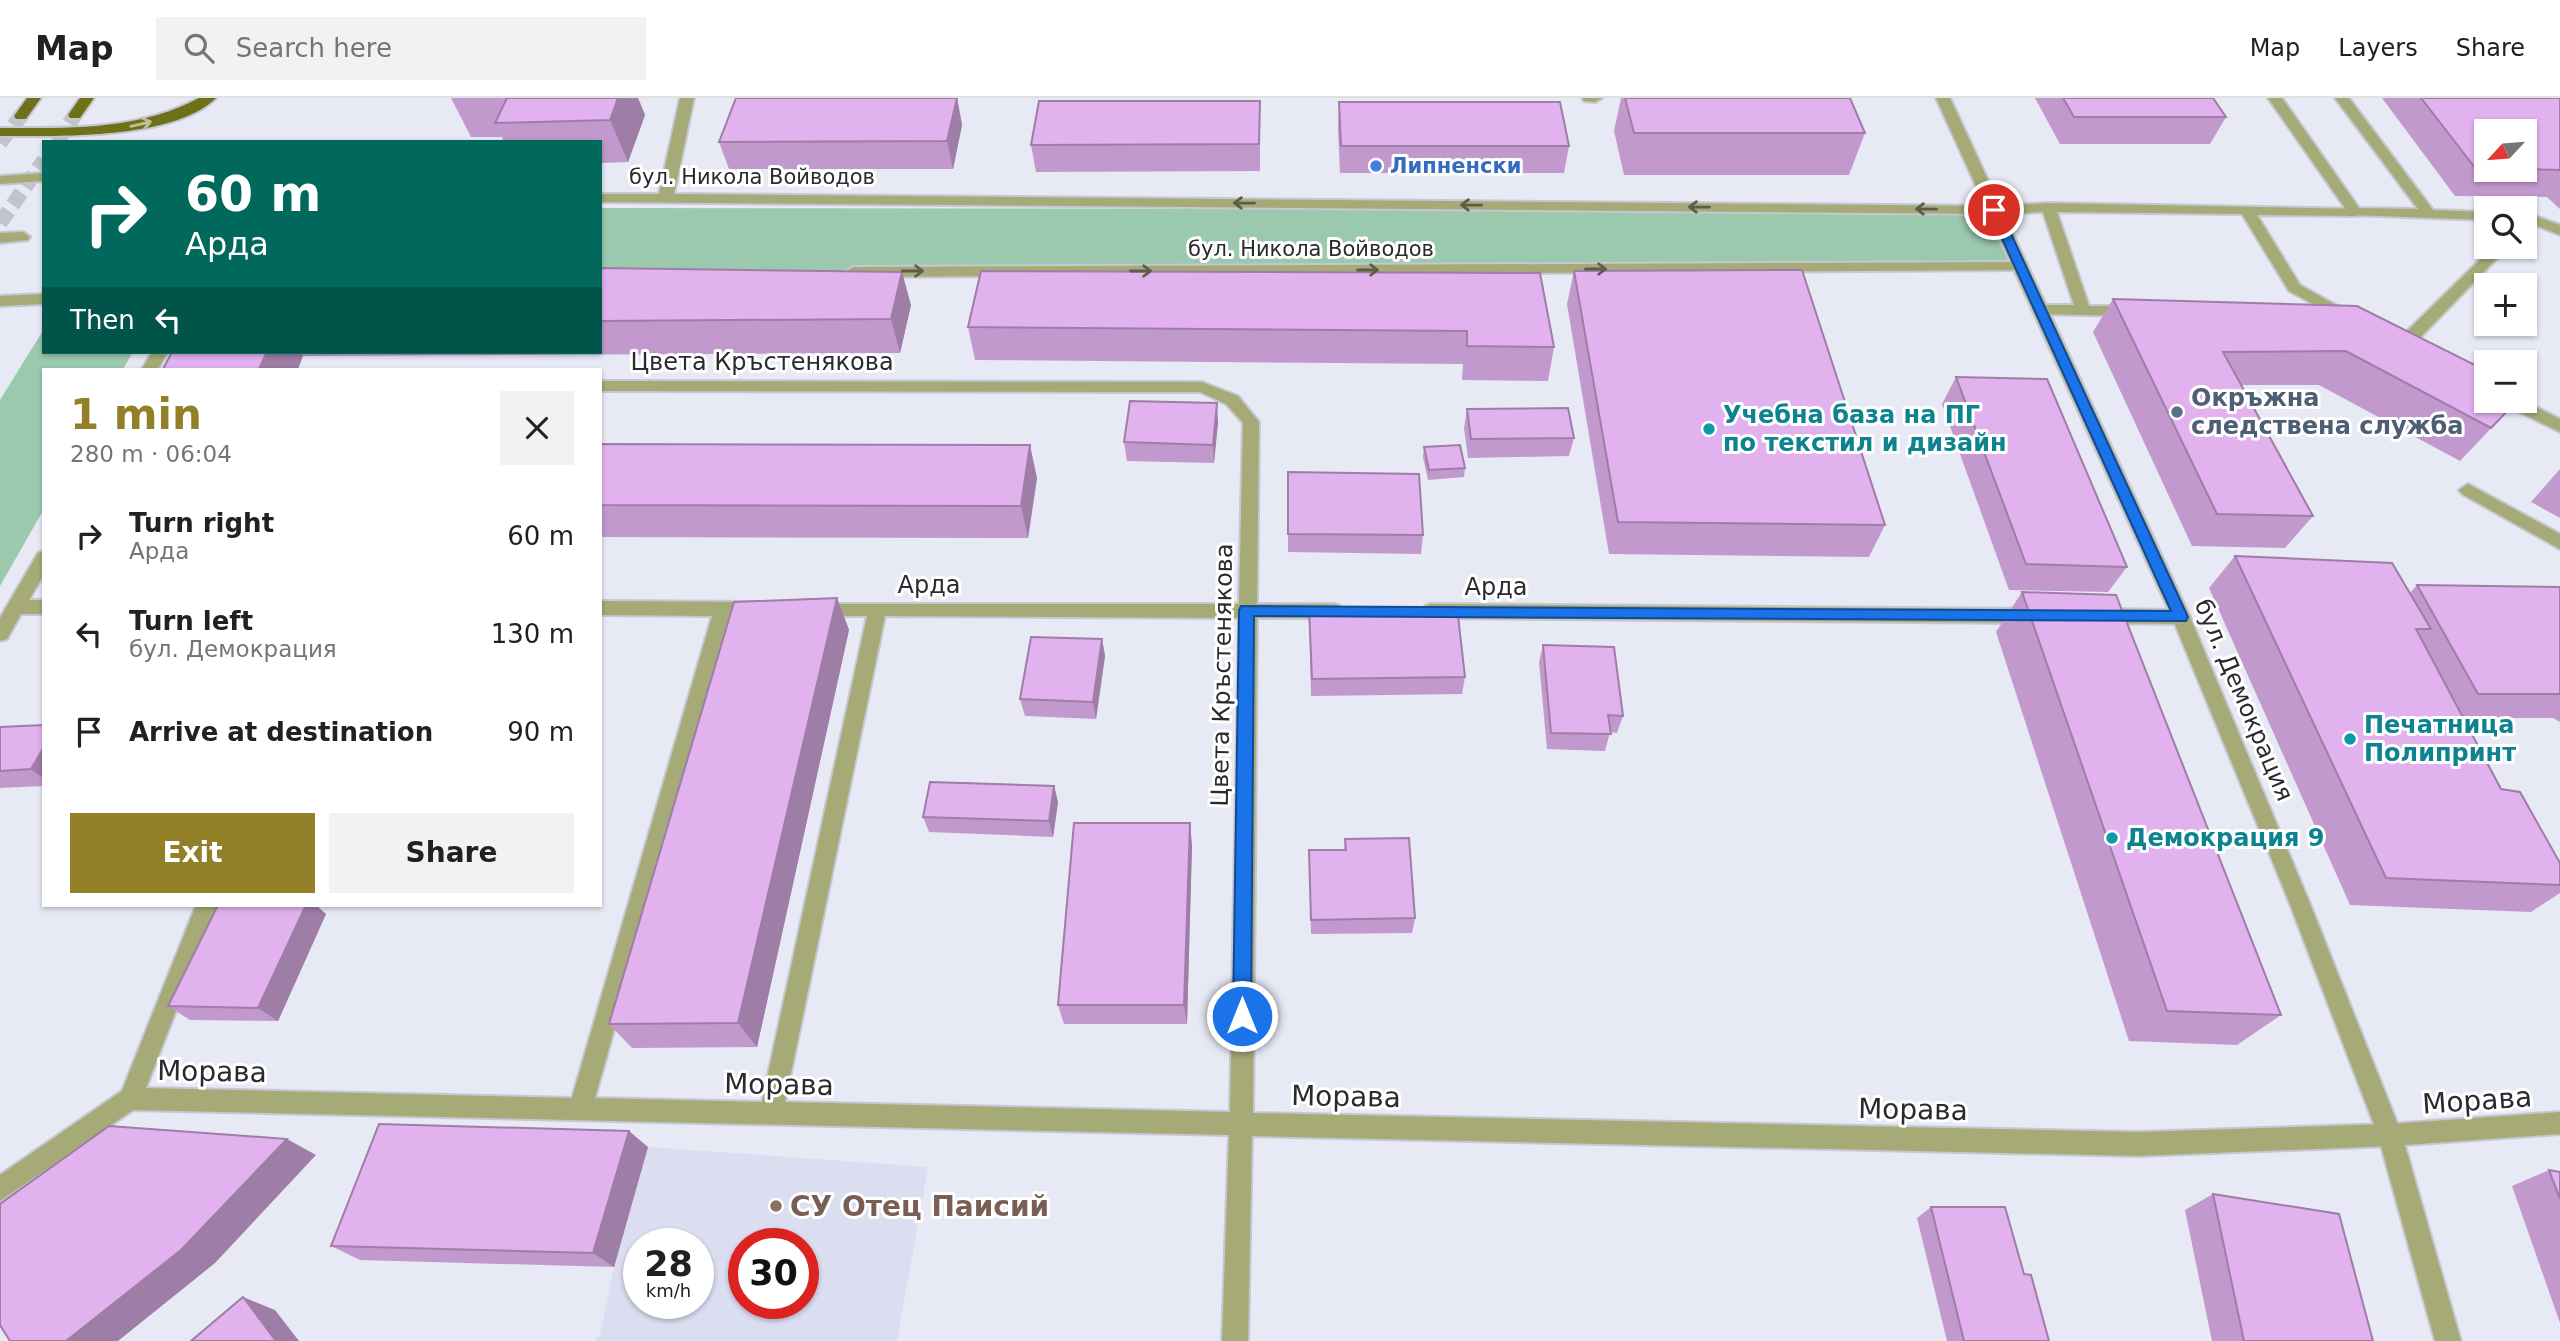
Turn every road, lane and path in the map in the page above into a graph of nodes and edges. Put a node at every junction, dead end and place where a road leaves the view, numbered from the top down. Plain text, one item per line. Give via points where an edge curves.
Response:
1 (34, 98) edge
2 (87, 98) edge
3 (209, 98) edge
4 (687, 98) edge
5 (1943, 98) edge
6 (2275, 98) edge
7 (2342, 98) edge
8 (75, 115) tunnel mouth
9 (21, 116) tunnel mouth
10 (0, 132) edge
11 (42, 177) edge
12 (0, 180) edge
13 (667, 197) junction
14 (602, 198) edge
15 (2048, 207) junction
16 (1994, 210) junction
17 (2247, 210) junction
18 (2355, 212) junction
19 (2429, 215) junction
20 (2474, 216) edge
21 (2537, 222) edge
22 (2560, 230) edge
23 (23, 237) dead end
24 (0, 239) edge
25 (2489, 259) edge
26 (2021, 267) junction
27 (837, 272) edge
28 (42, 299) edge
29 (0, 301) edge
30 (2040, 310) junction
31 (2083, 310) junction
32 (2151, 311) edge
33 (2301, 313) edge
34 (2403, 345) edge
35 (602, 386) edge
36 (2537, 411) edge
37 (2557, 419) edge
38 (2468, 490) dead end
39 (2560, 542) edge
40 (42, 562) edge
41 (16, 607) junction
42 (42, 607) edge
43 (602, 608) edge
44 (723, 608) junction
45 (774, 609) edge
46 (800, 609) edge
47 (877, 610) junction
48 (1246, 610) junction
49 (1358, 611) edge
50 (1414, 611) edge
51 (2055, 616) edge
52 (2083, 616) edge
53 (2181, 617) junction
54 (0, 634) edge
55 (205, 907) edge
56 (130, 1099) junction
57 (580, 1110) junction
58 (771, 1114) junction
59 (2560, 1123) edge
60 (1241, 1124) junction
61 (2390, 1135) junction
62 (0, 1189) edge
63 (1235, 1341) edge
64 (2448, 1341) edge

1 - 9 main road
2 - 8 main road
10 -> 3 main road via 140,125 176,115
4 - 13 street
5 - 16 street, бул. Демокрация
6 - 18 street
7 - 19 street
11 - 12 street
13 - 14 street, бул. Никола Войводов
16 -> 13 street, бул. Никола Войводов
15 - 16 street, бул. Никола Войводов
15 - 17 street, бул. Никола Войводов
15 - 31 street
16 - 26 street, бул. Демокрация
17 - 18 street, бул. Никола Войводов
17 - 33 street via 2294,288 2348,316
18 - 19 street, бул. Никола Войводов
19 - 20 street, бул. Никола Войводов
21 - 22 street
23 - 24 street
25 - 34 street
27 -> 26 street, бул. Никола Войводов
26 - 30 street, бул. Демокрация
28 - 29 street
30 - 31 street
30 - 53 street, бул. Демокрация
31 - 32 street
35 - 48 street, Цвета Кръстенякова via 1202,387 1232,400 1251,422
36 - 37 street
38 - 39 street
40 - 41 street
41 - 42 street
41 - 54 street
43 - 44 street
44 - 45 street
44 - 57 street
46 - 47 street, Арда
47 - 48 street, Арда
47 - 58 street
48 - 49 street, Арда
48 - 60 street, Цвета Кръстенякова
50 - 51 street, Арда
52 - 53 street
53 - 61 street, бул. Демокрация
55 - 56 street
56 - 57 street, Морава
56 - 62 street
57 - 58 street, Морава
58 - 60 street, Морава
59 - 61 street, Морава
60 - 61 street, Морава via 2138,1144
60 - 63 street, Цвета Кръстенякова
61 - 64 street, бул. Демокрация

